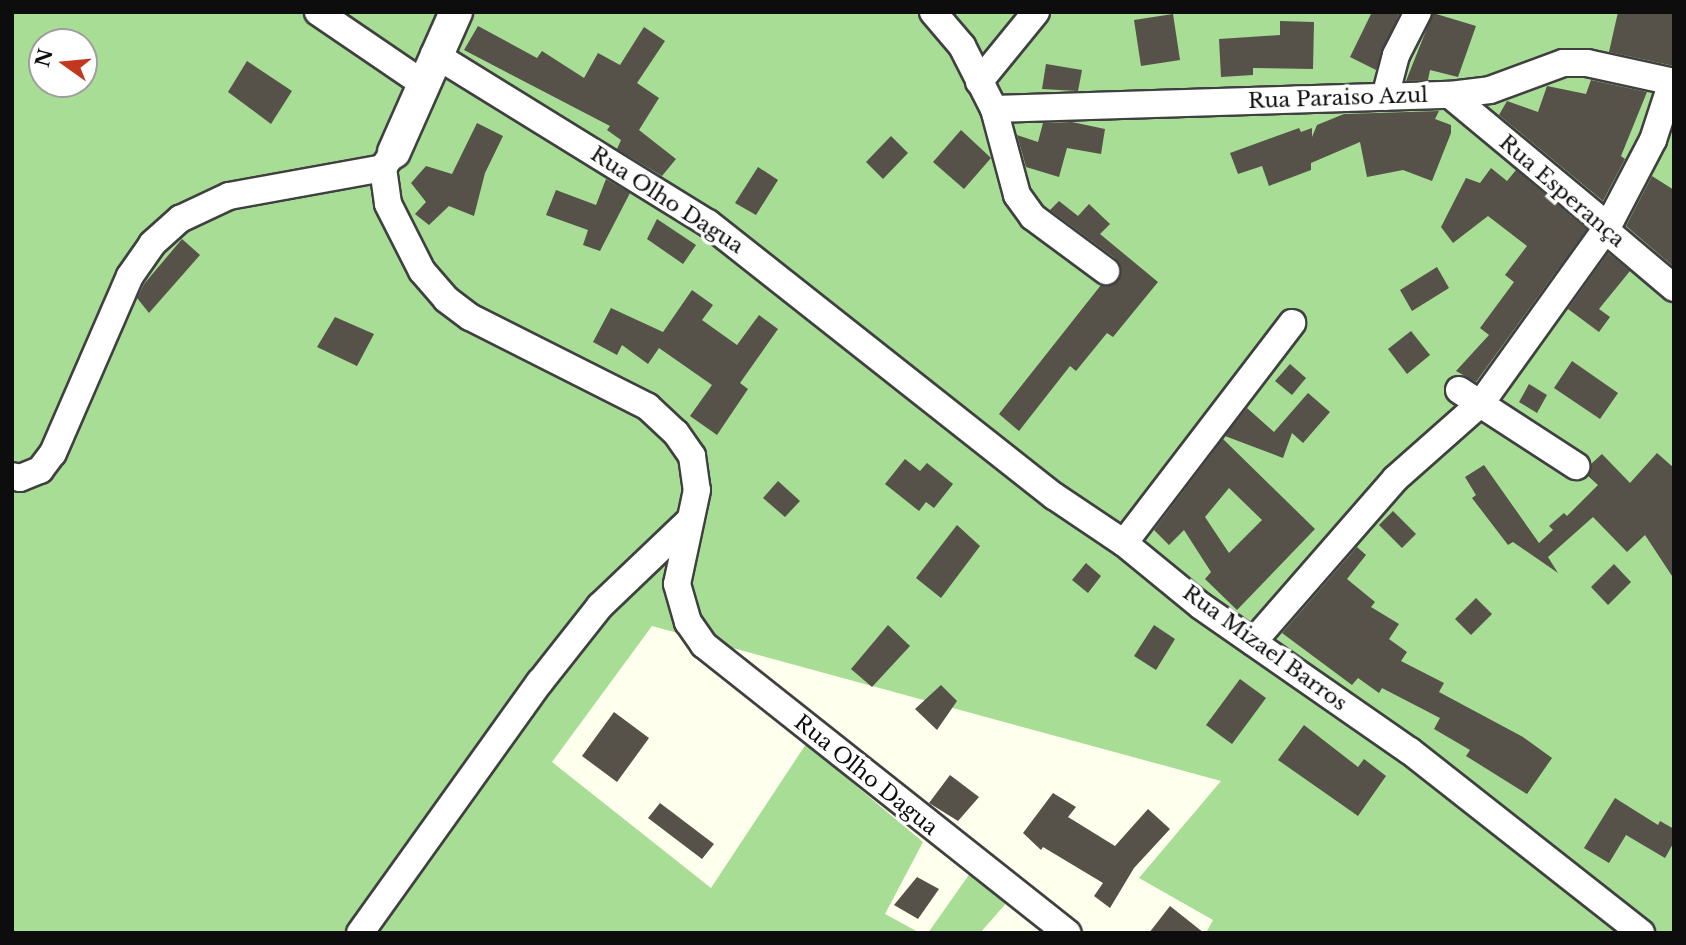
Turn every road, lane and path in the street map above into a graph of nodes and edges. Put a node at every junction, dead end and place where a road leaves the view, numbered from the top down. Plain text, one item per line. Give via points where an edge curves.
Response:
1 (318, 12) edge
2 (456, 12) edge
3 (933, 12) edge
4 (1036, 12) edge
5 (1418, 12) edge
6 (434, 54) junction
7 (979, 82) junction
8 (1673, 82) edge
9 (422, 83) junction
10 (1450, 95) junction
11 (1385, 97) junction
12 (994, 109) junction
13 (389, 160) junction
14 (1608, 226) junction
15 (1106, 271) dead end
16 (1674, 288) edge
17 (1292, 323) dead end
18 (886, 366) joint
19 (1470, 397) junction
20 (1576, 466) dead end
21 (12, 476) edge
22 (690, 520) junction
23 (1124, 543) junction
24 (1253, 642) junction
25 (360, 933) edge
26 (1068, 933) edge
27 (1641, 933) edge

1 - 9 street
2 - 6 street
3 - 7 street via 962,46
4 - 7 street
5 - 11 street via 1396,55
6 - 9 street
6 - 18 street, Rua Olho Dagua via 708,223 788,282
7 - 12 street
8 - 10 street, Rua Paraiso Azul via 1587,63 1563,63 1490,90
8 - 14 street via 1653,140
9 - 13 street
10 - 11 street, Rua Paraiso Azul
10 - 14 street, Rua Esperança
11 - 12 street, Rua Paraiso Azul
12 - 15 street via 1017,195 1032,217
13 - 21 street via 229,196 180,219 152,244 130,276 53,453 40,470 20,478
13 - 22 street via 387,204 401,236 446,299 470,317 616,386 648,407 692,456 697,490
14 - 16 street, Rua Esperança via 1609,233
14 - 19 street
17 - 23 street
18 - 23 street, Rua Mizael Barros
19 - 20 street
19 - 24 street
22 - 25 street via 600,606
22 - 26 street, Rua Olho Dagua via 677,584 679,603 704,645
23 - 24 street, Rua Mizael Barros
24 - 27 street, Rua Mizael Barros via 1410,751 1513,837

